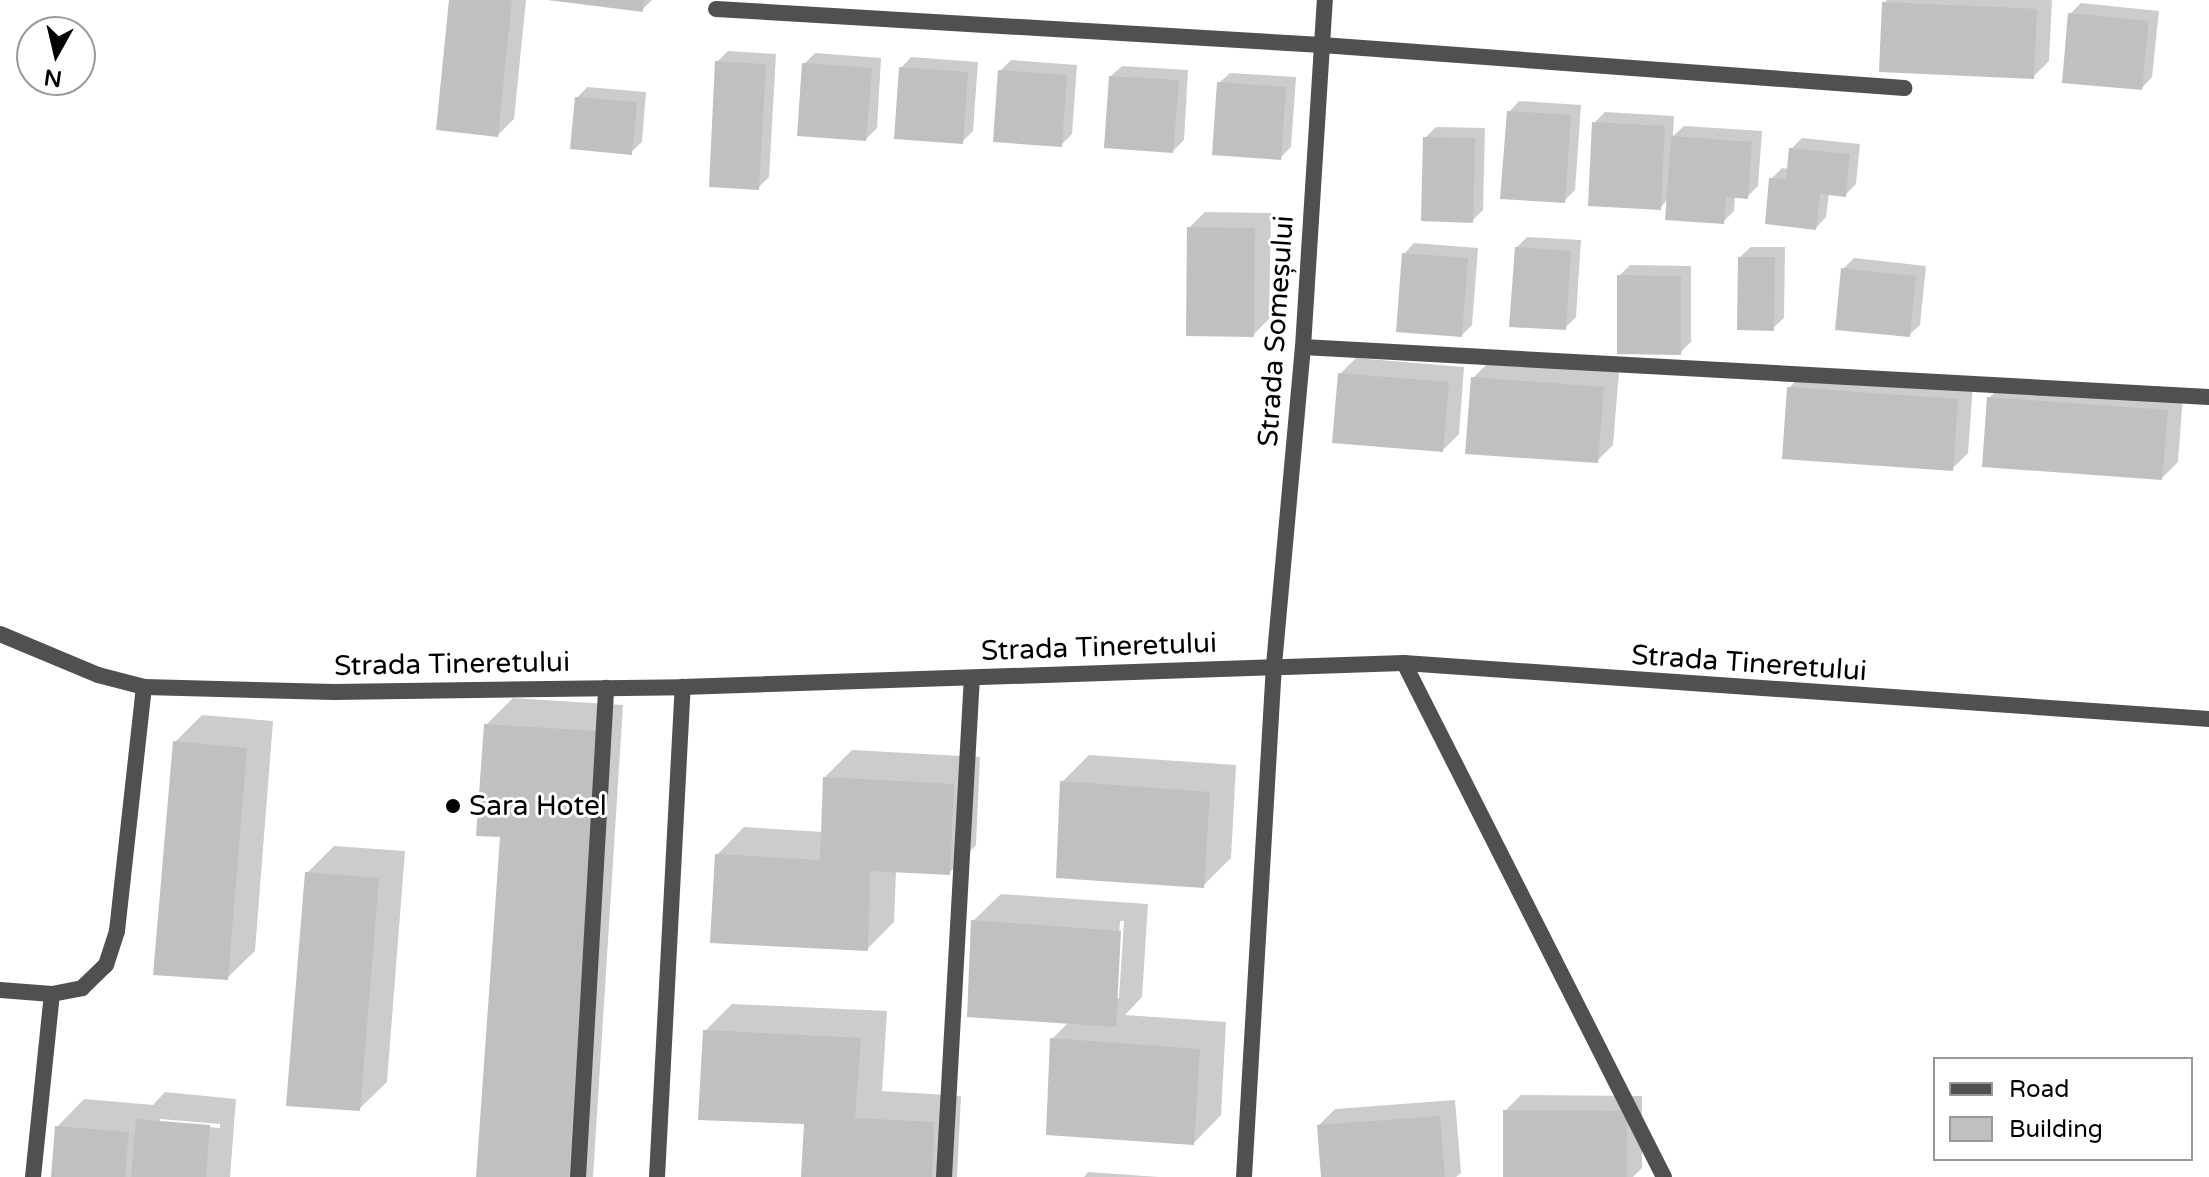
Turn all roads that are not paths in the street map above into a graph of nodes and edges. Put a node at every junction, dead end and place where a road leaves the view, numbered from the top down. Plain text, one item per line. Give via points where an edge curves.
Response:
1 (1325, 0) edge
2 (716, 9) dead end
3 (1322, 45) junction
4 (1904, 88) dead end
5 (1303, 347) junction
6 (2209, 397) edge
7 (0, 634) edge
8 (1404, 663) junction
9 (1274, 665) junction
10 (972, 678) junction
11 (144, 687) junction
12 (683, 687) junction
13 (606, 688) junction
14 (2209, 719) edge
15 (0, 990) edge
16 (52, 994) junction
17 (33, 1177) edge
18 (578, 1177) edge
19 (657, 1177) edge
20 (944, 1177) edge
21 (1244, 1177) edge
22 (1664, 1177) edge

1 - 3 street, Strada Someșului
2 - 3 street
3 - 4 street
3 - 5 street, Strada Someșului
5 - 6 street
5 - 9 street, Strada Someșului
7 - 11 street, Strada Tineretului via 98,675
8 - 9 street, Strada Tineretului
8 - 14 street, Strada Tineretului
8 - 22 street
9 - 10 street, Strada Tineretului
9 - 21 street, Strada Someșului
10 - 12 street, Strada Tineretului
10 - 20 street
11 - 13 street, Strada Tineretului via 334,692
11 - 16 street via 117,931 106,965 82,988
12 - 13 street, Strada Tineretului
12 - 19 street
13 - 18 street
15 - 16 street
16 - 17 street

